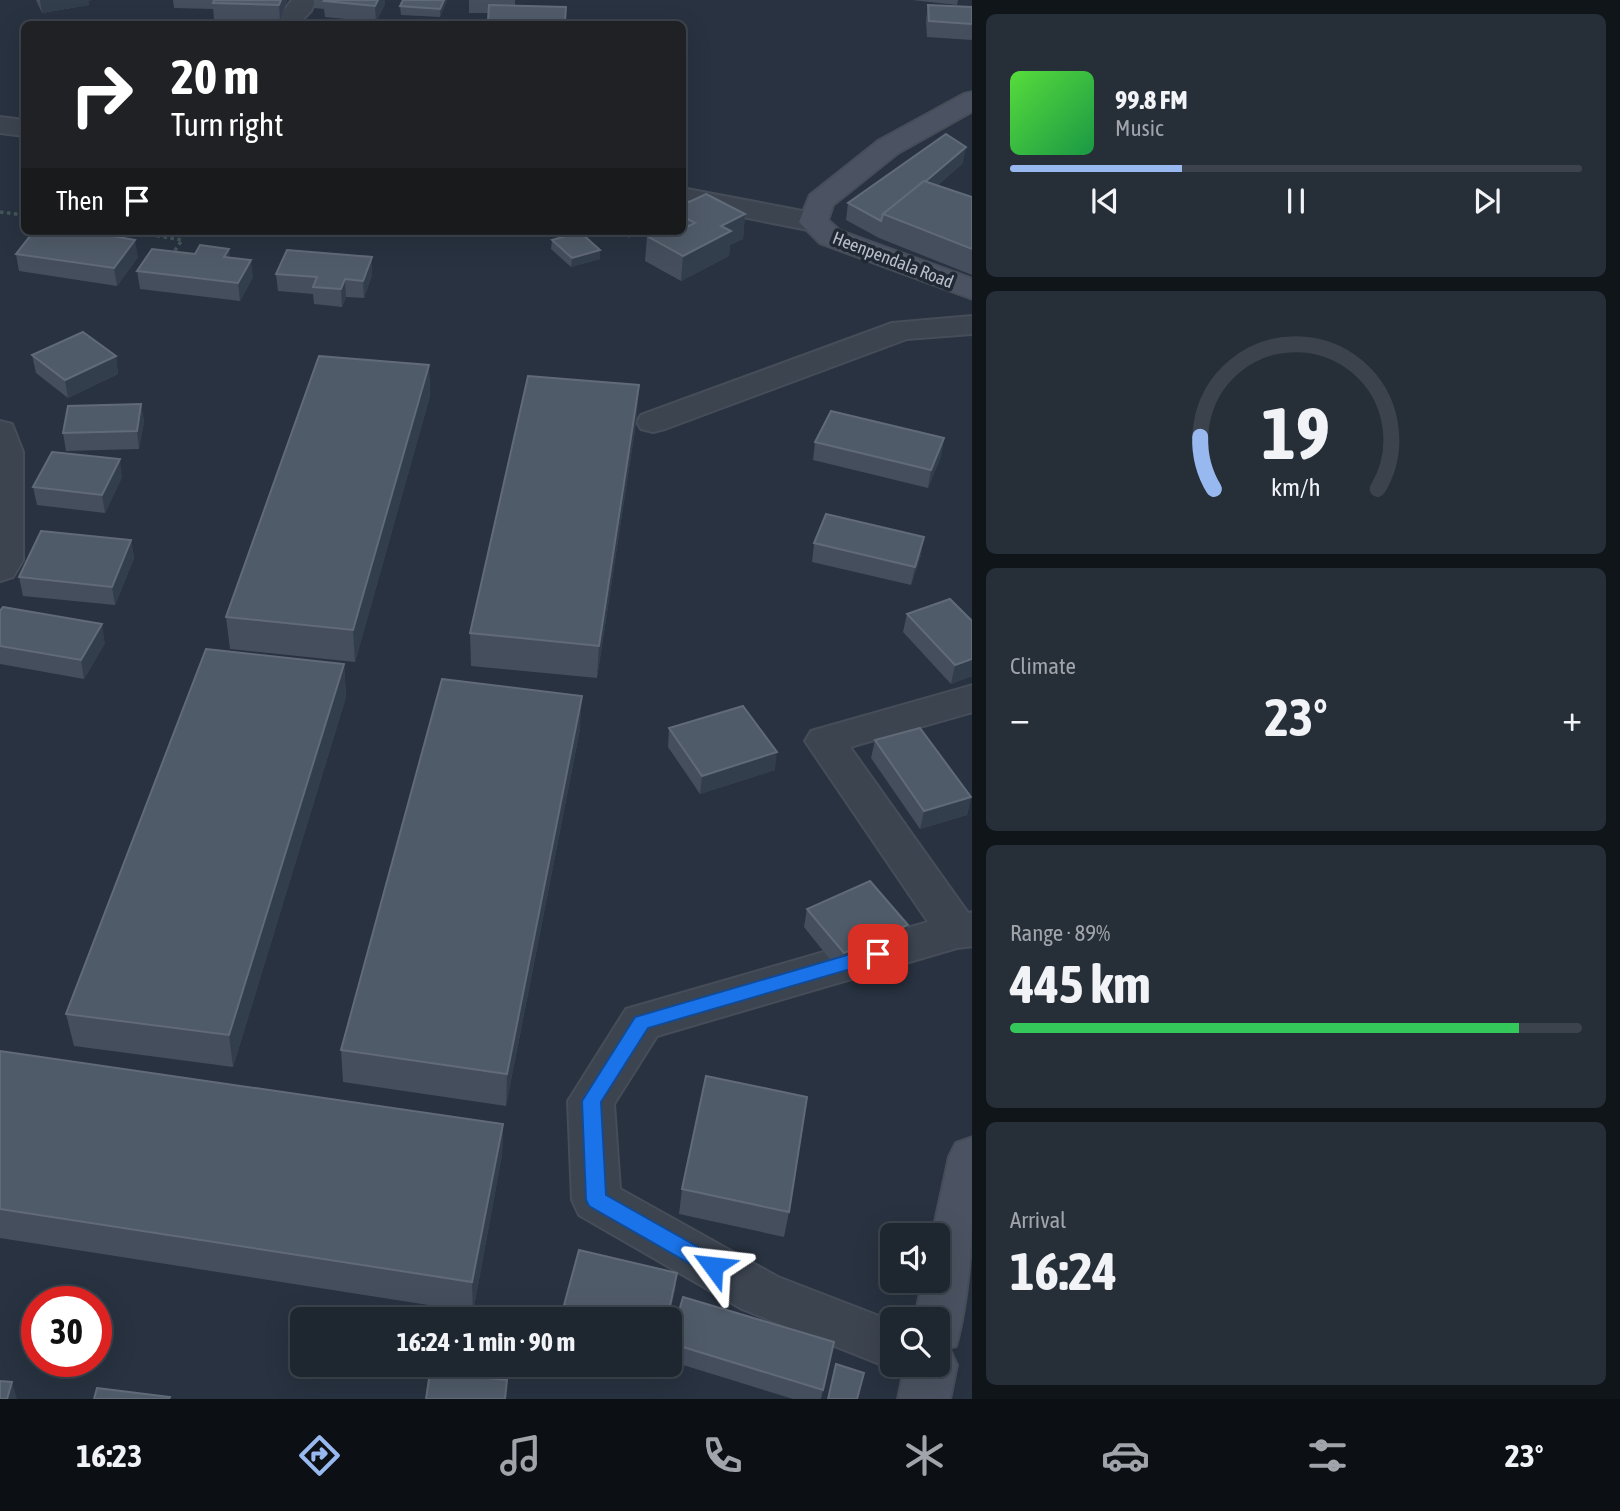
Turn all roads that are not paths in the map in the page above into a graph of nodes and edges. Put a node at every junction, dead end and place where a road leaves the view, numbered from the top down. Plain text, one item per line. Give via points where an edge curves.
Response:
1 (304, 0) edge
2 (288, 21) edge
3 (972, 100) edge
4 (0, 125) edge
5 (21, 128) edge
6 (686, 198) edge
7 (813, 222) junction
8 (972, 290) edge
9 (972, 325) edge
10 (653, 422) dead end
11 (0, 431) edge
12 (0, 569) edge
13 (972, 698) edge
14 (965, 930) edge
15 (972, 1157) edge
16 (942, 1307) edge
17 (880, 1340) edge
18 (929, 1377) edge
19 (924, 1399) edge

1 - 2 street
3 - 7 street, Heenpendala Road via 888,147 820,201
4 - 5 street
6 - 7 street
7 - 8 street, Heenpendala Road via 830,237
9 - 10 street via 903,330
11 - 12 street via 6,452 5,561
13 - 14 street via 825,741
14 - 17 street via 642,1023 591,1101 596,1200 760,1293
15 - 16 street
18 - 19 street

